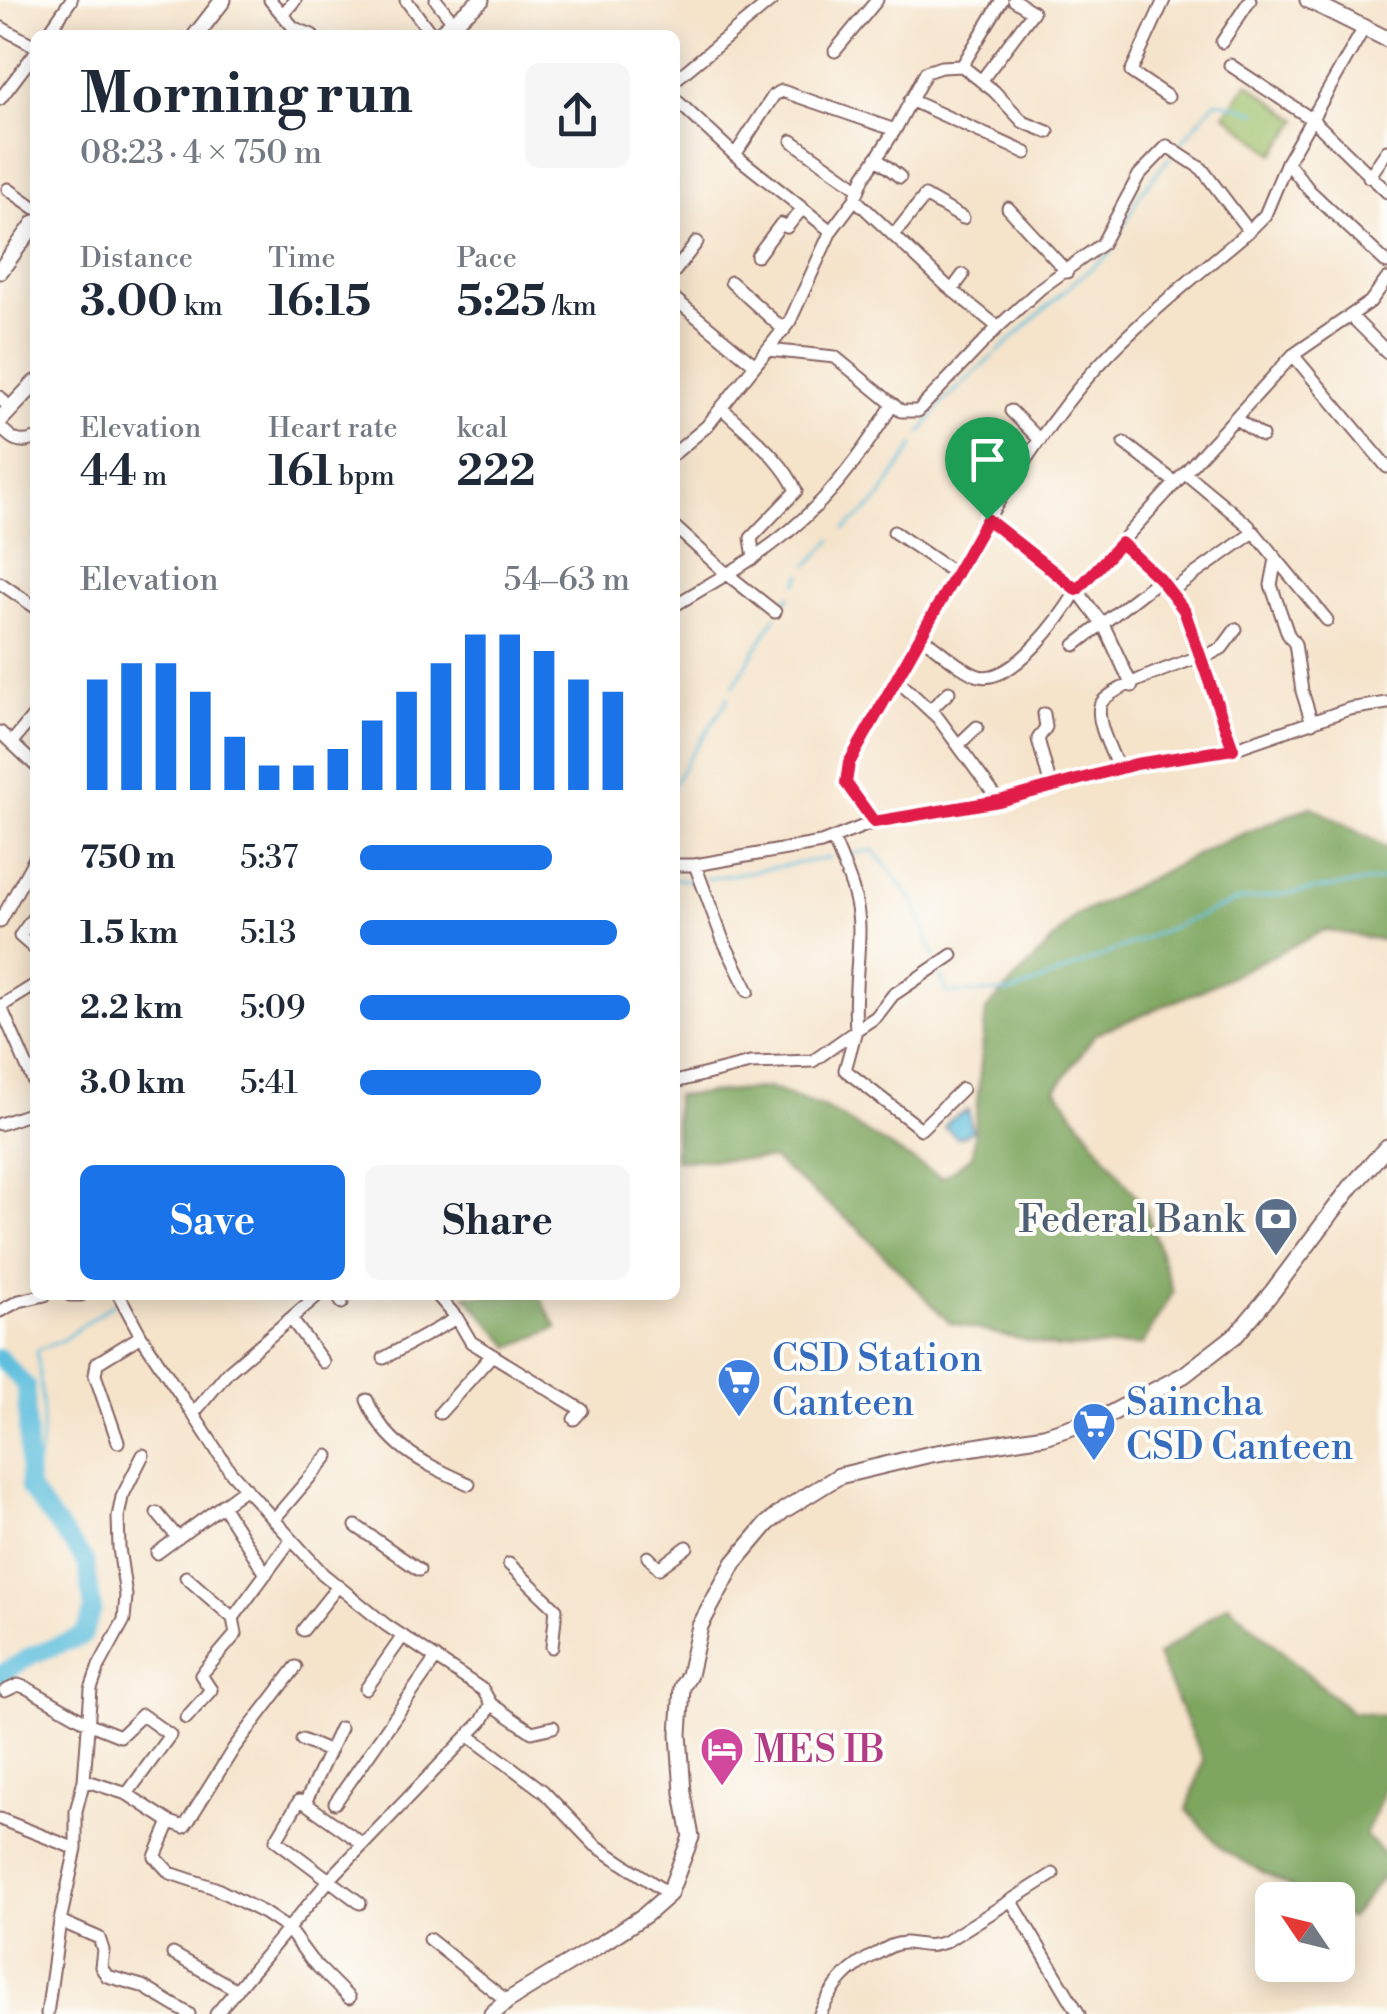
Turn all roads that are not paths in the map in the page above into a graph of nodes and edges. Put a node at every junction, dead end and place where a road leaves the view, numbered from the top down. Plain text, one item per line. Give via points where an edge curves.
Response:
1 (71, 0) edge
2 (223, 0) edge
3 (270, 0) edge
4 (295, 0) edge
5 (406, 0) edge
6 (436, 0) edge
7 (481, 0) edge
8 (772, 0) edge
9 (877, 0) edge
10 (1002, 0) edge
11 (1014, 0) edge
12 (1164, 0) edge
13 (1250, 0) edge
14 (1308, 0) edge
15 (282, 14) junction
16 (454, 23) junction
17 (0, 27) edge
18 (1364, 28) junction
19 (50, 30) edge
20 (200, 30) edge
21 (299, 30) edge
22 (431, 30) edge
23 (443, 30) edge
24 (1387, 40) edge
25 (1222, 42) dead end
26 (30, 46) edge
27 (835, 51) dead end
28 (30, 56) edge
29 (962, 66) junction
30 (1230, 66) dead end
31 (680, 76) edge
32 (981, 80) junction
33 (1168, 96) dead end
34 (0, 99) edge
35 (910, 100) junction
36 (680, 104) edge
37 (1314, 120) junction
38 (895, 130) junction
39 (1048, 132) dead end
40 (792, 141) dead end
41 (1387, 151) edge
42 (1026, 153) dead end
43 (734, 155) junction
44 (876, 158) junction
45 (1286, 162) junction
46 (900, 177) dead end
47 (1369, 177) junction
48 (8, 188) dead end
49 (1387, 192) edge
50 (857, 193) junction
51 (30, 204) edge
52 (802, 208) junction
53 (1008, 208) dead end
54 (963, 218) dead end
55 (30, 230) edge
56 (831, 230) junction
57 (1250, 232) junction
58 (894, 235) junction
59 (697, 242) dead end
60 (757, 256) dead end
61 (1387, 263) edge
62 (680, 264) edge
63 (0, 271) edge
64 (1067, 272) junction
65 (962, 275) dead end
66 (1387, 279) edge
67 (730, 282) dead end
68 (952, 290) junction
69 (680, 303) edge
70 (1351, 316) junction
71 (998, 327) junction
72 (784, 330) junction
73 (768, 350) junction
74 (1387, 352) edge
75 (1294, 356) junction
76 (754, 366) junction
77 (30, 388) edge
78 (893, 404) junction
79 (721, 407) junction
80 (1011, 411) dead end
81 (2, 413) edge
82 (1236, 419) junction
83 (1262, 436) dead end
84 (1040, 440) junction
85 (30, 441) edge
86 (1124, 443) dead end
87 (680, 447) edge
88 (1387, 467) edge
89 (1181, 478) junction
90 (987, 519) junction
91 (1249, 526) dead end
92 (680, 532) edge
93 (894, 532) dead end
94 (1121, 543) junction
95 (754, 558) junction
96 (1276, 559) junction
97 (727, 574) junction
98 (956, 574) junction
99 (1160, 579) junction
100 (0, 583) edge
101 (1077, 590) junction
102 (1170, 591) junction
103 (680, 602) edge
104 (30, 604) edge
105 (775, 612) dead end
106 (1328, 620) dead end
107 (1104, 626) junction
108 (1236, 629) dead end
109 (920, 636) junction
110 (1075, 645) dead end
111 (1199, 658) junction
112 (898, 680) junction
113 (1132, 686) junction
114 (949, 692) dead end
115 (1387, 703) edge
116 (930, 710) junction
117 (1044, 714) dead end
118 (30, 718) edge
119 (1312, 723) junction
120 (977, 727) dead end
121 (7, 738) edge
122 (958, 744) junction
123 (1233, 749) junction
124 (0, 751) edge
125 (30, 760) edge
126 (1118, 768) junction
127 (1051, 787) junction
128 (999, 801) junction
129 (874, 822) junction
130 (832, 839) junction
131 (680, 864) edge
132 (695, 865) junction
133 (30, 877) edge
134 (0, 922) edge
135 (30, 922) edge
136 (30, 945) edge
137 (952, 956) dead end
138 (30, 988) edge
139 (748, 992) dead end
140 (1, 1006) edge
141 (856, 1030) junction
142 (30, 1073) edge
143 (680, 1081) edge
144 (962, 1088) dead end
145 (30, 1114) edge
146 (0, 1124) edge
147 (1387, 1147) edge
148 (30, 1298) edge
149 (122, 1300) edge
150 (313, 1300) edge
151 (441, 1300) edge
152 (0, 1310) edge
153 (456, 1318) junction
154 (292, 1320) junction
155 (142, 1336) junction
156 (492, 1355) junction
157 (384, 1358) dead end
158 (323, 1362) dead end
159 (367, 1400) dead end
160 (440, 1412) dead end
161 (193, 1414) junction
162 (574, 1418) dead end
163 (118, 1442) dead end
164 (143, 1455) dead end
165 (328, 1456) dead end
166 (469, 1484) dead end
167 (246, 1488) junction
168 (222, 1505) junction
169 (158, 1513) dead end
170 (275, 1518) junction
171 (356, 1526) dead end
172 (178, 1538) junction
173 (290, 1540) junction
174 (687, 1547) dead end
175 (156, 1554) dead end
176 (648, 1557) dead end
177 (509, 1564) dead end
178 (419, 1570) dead end
179 (266, 1574) junction
180 (186, 1577) dead end
181 (338, 1586) junction
182 (233, 1618) junction
183 (303, 1630) dead end
184 (402, 1636) junction
185 (552, 1647) dead end
186 (436, 1658) junction
187 (296, 1667) dead end
188 (366, 1689) dead end
189 (5, 1691) dead end
190 (491, 1704) junction
191 (186, 1718) dead end
192 (90, 1724) junction
193 (553, 1727) dead end
194 (340, 1728) dead end
195 (468, 1734) junction
196 (302, 1740) dead end
197 (328, 1751) junction
198 (84, 1780) junction
199 (127, 1794) junction
200 (335, 1802) dead end
201 (305, 1803) junction
202 (0, 1819) edge
203 (170, 1822) junction
204 (363, 1844) junction
205 (76, 1849) junction
206 (1052, 1874) dead end
207 (331, 1878) junction
208 (669, 1894) junction
209 (1011, 1900) junction
210 (360, 1903) dead end
211 (60, 1921) junction
212 (288, 1929) junction
213 (429, 1940) dead end
214 (173, 1954) dead end
215 (237, 1990) junction
216 (349, 1998) dead end
217 (507, 2001) junction
218 (224, 2012) edge
219 (47, 2014) edge
220 (189, 2014) edge
221 (492, 2014) edge
222 (820, 2014) edge
223 (1079, 2014) edge

1 - 19 street
2 - 20 main road
3 - 15 street
4 - 15 street
5 - 22 street
6 - 16 street
7 - 16 main road
8 - 31 street
9 - 27 street
10 - 29 street
11 - 32 street via 1032,12
12 - 33 street via 1131,72
13 - 25 street
14 - 18 main road
15 - 21 street
16 - 23 main road
17 - 26 street
18 - 24 main road
18 - 37 street
28 - 34 street
29 - 32 street
29 - 35 street via 926,72
30 - 37 street
32 - 39 street via 1023,122
35 - 38 street
35 - 42 street
36 - 43 street
37 - 45 street
37 - 47 street
38 - 43 street via 782,91
38 - 44 street
40 - 50 street
41 - 47 street
43 - 52 street
44 - 46 street
44 - 50 street
45 - 57 street via 1265,215
45 - 61 street
47 - 49 street
48 - 51 street
50 - 56 street
50 - 58 street
52 - 56 street
52 - 60 street via 787,228 780,224
53 - 64 street
54 - 58 street via 925,196
55 - 63 main road
56 - 72 street
57 - 64 street via 1202,168 1168,146 1140,175 1102,244
57 - 84 street via 1122,343
58 - 68 street
59 - 62 street
64 - 71 street
65 - 68 street
66 - 70 street
67 - 72 street
68 - 71 street
69 - 76 street
70 - 74 street
70 - 75 street
71 - 78 street via 918,411
72 - 73 street
73 - 76 street
73 - 78 street via 834,357
75 - 82 street
75 - 88 street
76 - 79 street
77 - 81 main road
78 - 95 street via 836,487 801,524
79 - 87 street
79 - 95 street via 796,491 751,538
80 - 84 street
81 - 85 street via 14,440
82 - 83 street
82 - 89 street
84 - 90 street
86 - 89 street
89 - 91 street
89 - 94 street
90 - 98 street
90 - 101 street
92 - 97 street
93 - 98 street
94 - 99 street
94 - 101 street
95 - 97 street
96 - 102 street via 1254,532
96 - 106 street
96 - 119 street via 1271,585 1295,644
97 - 103 street
97 - 105 street
98 - 109 street
99 - 102 street
99 - 107 street
100 - 104 street
101 - 107 street
101 - 109 street via 1044,636 1002,674 971,673
102 - 111 street via 1184,610
107 - 110 street
107 - 113 street
108 - 111 street via 1222,648
109 - 112 street
111 - 113 street
111 - 123 street
112 - 116 street
112 - 129 street via 845,776
113 - 126 street via 1113,690 1099,709
114 - 116 street
115 - 119 street
116 - 122 street
117 - 127 street via 1038,739
118 - 121 street
119 - 123 street
120 - 122 street
121 - 124 street
121 - 125 street
122 - 128 street
123 - 126 street
126 - 127 street
127 - 128 street
128 - 129 street
129 - 130 street
130 - 132 street
130 - 141 street via 853,888 859,926
131 - 132 street
132 - 139 street
133 - 134 street
135 - 136 street via 20,936
137 - 141 street via 893,995
138 - 140 street
140 - 142 street
141 - 143 street via 814,1061 750,1063
141 - 144 street via 845,1070 921,1129
145 - 146 street
147 - 208 main road via 1236,1334 1184,1375 1106,1416 1044,1436 839,1476 767,1524 734,1563 708,1610 682,1687 679,1734 691,1837
148 - 152 street
149 - 155 street
150 - 154 street
151 - 153 street
153 - 156 street via 471,1342
153 - 157 street
154 - 158 street
154 - 161 street via 228,1372
155 - 161 street
155 - 163 street via 97,1363 95,1375
156 - 160 street
156 - 162 street via 572,1402 582,1410
159 - 166 street via 395,1444
161 - 167 street
164 - 192 street via 118,1517 124,1620 99,1666
165 - 170 street
167 - 168 street
167 - 170 street
168 - 172 street
168 - 179 street
169 - 172 street
170 - 173 street
171 - 178 street
172 - 175 street
173 - 179 street
173 - 181 street
174 - 176 street via 659,1568
177 - 185 street via 556,1610
179 - 182 street
180 - 182 street
181 - 183 street
181 - 184 street
182 - 191 street via 236,1634 202,1674 212,1690
184 - 186 street
184 - 188 street
186 - 190 street via 483,1690
186 - 200 street
187 - 203 street via 187,1823
189 - 192 street via 27,1688
190 - 193 street via 532,1732
190 - 195 street
192 - 198 street
192 - 199 street via 120,1736 142,1716 170,1735
194 - 197 street
195 - 204 street
195 - 208 street via 543,1792 595,1845
196 - 197 street
197 - 201 street
198 - 199 street
198 - 205 street
199 - 203 street
201 - 204 street
201 - 207 street via 300,1801 276,1840
202 - 205 street
203 - 212 street via 155,1850 158,1864
204 - 207 street
205 - 211 street
206 - 209 street
207 - 210 street
207 - 212 street
208 - 217 main road
209 - 222 street via 945,1942 921,1948 893,1944 862,1960 838,1982
209 - 223 street
211 - 219 street
211 - 220 street via 98,1938 108,1976 142,1986
212 - 215 street
212 - 216 street
213 - 217 street
214 - 215 street
215 - 218 street
217 - 221 main road

